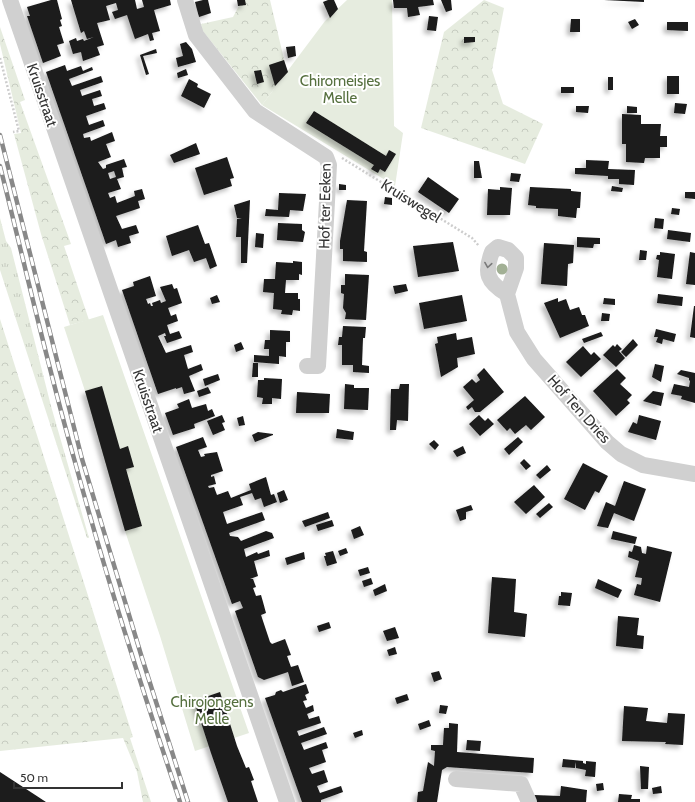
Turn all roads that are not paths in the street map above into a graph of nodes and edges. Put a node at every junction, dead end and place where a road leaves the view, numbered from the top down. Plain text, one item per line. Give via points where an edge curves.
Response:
1 (10, 0) edge
2 (185, 0) edge
3 (507, 294) junction
4 (307, 366) dead end
5 (695, 474) edge
6 (456, 779) dead end
7 (287, 802) edge
8 (529, 802) edge

1 - 7 street, Kruisstraat
2 - 4 street, Hof ter Eeken via 196,35 255,111 326,157 328,165 318,366
3 -> 3 street, Hof Ten Dries via 516,268 516,258 508,250 498,247 492,252 487,272 497,288
3 - 5 street, Hof Ten Dries via 512,320 523,344 606,442 621,454 643,465
6 - 8 street via 521,784

